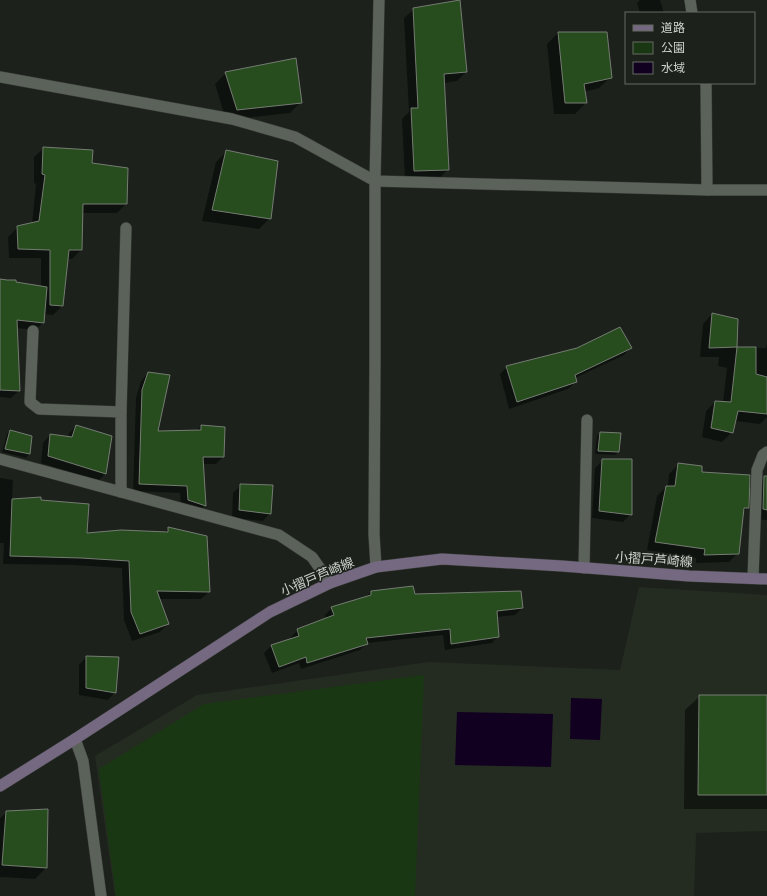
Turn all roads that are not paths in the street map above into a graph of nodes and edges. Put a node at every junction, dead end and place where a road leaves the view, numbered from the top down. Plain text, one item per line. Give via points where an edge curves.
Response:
1 (379, 0) edge
2 (690, 0) edge
3 (692, 12) edge
4 (0, 76) edge
5 (706, 84) edge
6 (375, 180) junction
7 (707, 190) junction
8 (767, 190) edge
9 (126, 228) dead end
10 (33, 332) dead end
11 (121, 412) junction
12 (587, 420) dead end
13 (767, 452) edge
14 (0, 459) edge
15 (121, 492) junction
16 (376, 567) junction
17 (584, 568) junction
18 (753, 578) junction
19 (767, 579) edge
20 (330, 583) junction
21 (76, 739) junction
22 (0, 786) edge
23 (101, 896) edge

1 - 6 street
2 - 3 street
4 - 6 street via 232,119 295,137
5 - 7 street
6 - 7 street
6 - 16 street
7 - 8 street
9 - 11 street
10 - 11 street via 30,402 40,409
11 - 15 street
12 - 17 street
13 - 18 street via 763,455 757,470
14 - 15 street
15 - 20 street via 280,535 312,557
16 - 17 main road, 小摺戸芦崎線 via 442,560
16 - 20 main road, 小摺戸芦崎線
17 - 18 main road, 小摺戸芦崎線
18 - 19 main road, 小摺戸芦崎線
20 - 21 main road, 小摺戸芦崎線 via 270,612
21 - 22 main road, 小摺戸芦崎線
21 - 23 street via 83,761

